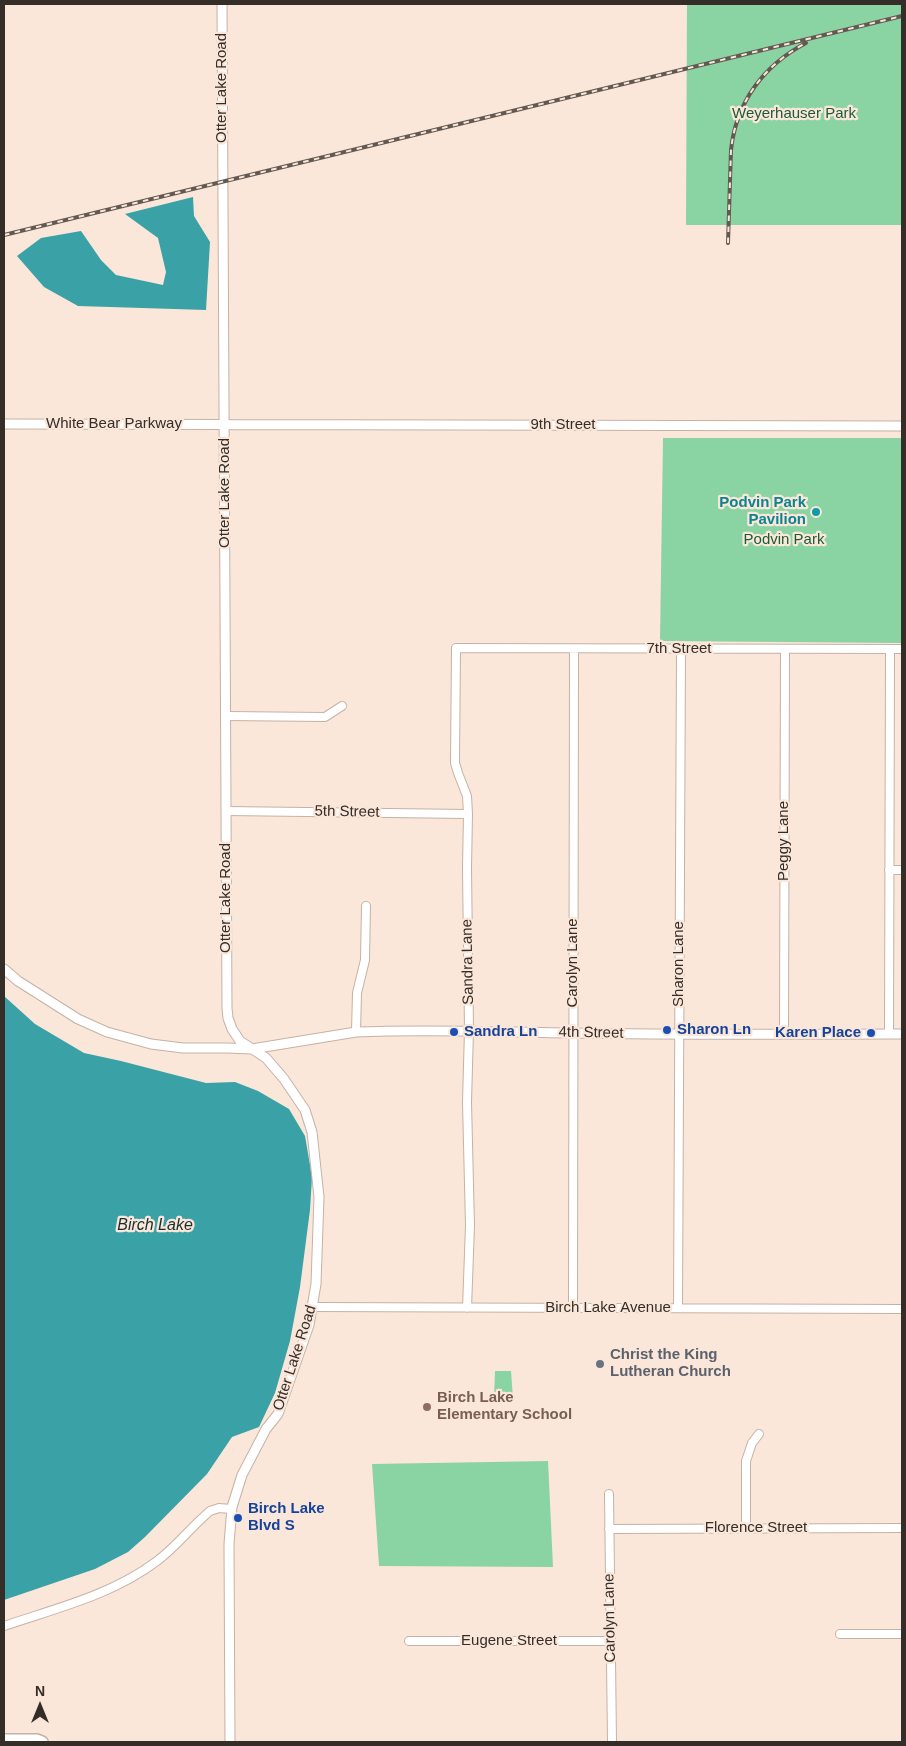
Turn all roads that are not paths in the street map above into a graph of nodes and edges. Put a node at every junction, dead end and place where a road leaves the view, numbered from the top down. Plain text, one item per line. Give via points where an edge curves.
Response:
1 (222, 4) edge
2 (4, 424) edge
3 (224, 424) junction
4 (902, 426) edge
5 (456, 648) joint
6 (574, 648) junction
7 (681, 649) junction
8 (785, 649) junction
9 (890, 649) junction
10 (902, 649) edge
11 (342, 706) dead end
12 (226, 716) junction
13 (226, 811) junction
14 (468, 814) junction
15 (888, 870) junction
16 (902, 870) edge
17 (366, 906) dead end
18 (4, 969) edge
19 (469, 1030) junction
20 (356, 1032) junction
21 (573, 1033) junction
22 (679, 1033) junction
23 (784, 1034) junction
24 (889, 1034) junction
25 (902, 1034) edge
26 (252, 1050) junction
27 (313, 1307) junction
28 (467, 1308) junction
29 (573, 1308) junction
30 (678, 1308) junction
31 (902, 1309) edge
32 (759, 1434) dead end
33 (609, 1494) dead end
34 (231, 1509) junction
35 (746, 1528) junction
36 (902, 1528) edge
37 (609, 1529) junction
38 (4, 1626) edge
39 (840, 1634) dead end
40 (902, 1634) edge
41 (408, 1641) dead end
42 (610, 1641) junction
43 (4, 1740) edge
44 (42, 1742) edge
45 (230, 1742) edge
46 (612, 1742) edge

1 - 3 street, Otter Lake Road
2 - 3 street, White Bear Parkway
3 - 4 street, 9th Street
3 - 12 street, Otter Lake Road
5 - 6 street, 7th Street
5 - 14 street, Sandra Lane via 456,762 467,796
6 - 7 street, 7th Street
6 - 21 street, Carolyn Lane
7 - 8 street, 7th Street
7 - 22 street, Sharon Lane
8 - 9 street, 7th Street
8 - 23 street, Peggy Lane
9 - 10 street, 7th Street
9 - 15 street
11 - 12 street via 325,717
12 - 13 street, Otter Lake Road
13 - 14 street, 5th Street
13 - 26 street, Otter Lake Road via 228,1018 240,1041
14 - 19 street, Sandra Lane
15 - 16 street
15 - 24 street
17 - 20 street via 365,960 357,993
18 - 26 street, 4th Street via 59,1008 107,1032 151,1044 183,1048
19 - 20 street, 4th Street
19 - 21 street, 4th Street
19 - 28 street, Sandra Lane
20 - 26 street, 4th Street
21 - 22 street, 4th Street
21 - 29 street, Carolyn Lane
22 - 23 street, 4th Street
22 - 30 street, Sharon Lane
23 - 24 street, 4th Street
24 - 25 street, 4th Street
26 - 27 street, Otter Lake Road via 266,1058 284,1079 305,1110 312,1132 319,1197
27 - 28 street, Birch Lake Avenue
27 - 34 street, Otter Lake Road via 278,1414 266,1429 242,1475
28 - 29 street, Birch Lake Avenue
29 - 30 street, Birch Lake Avenue
30 - 31 street, Birch Lake Avenue
32 - 35 street via 746,1462
33 - 37 street, Carolyn Lane
34 - 38 street via 210,1511 165,1555 120,1584 92,1597
34 - 45 street, Otter Lake Road
35 - 36 street, Florence Street
35 - 37 street, Florence Street
37 - 42 street, Carolyn Lane
39 - 40 street
41 - 42 street, Eugene Street
42 - 46 street, Carolyn Lane
43 - 44 main road

